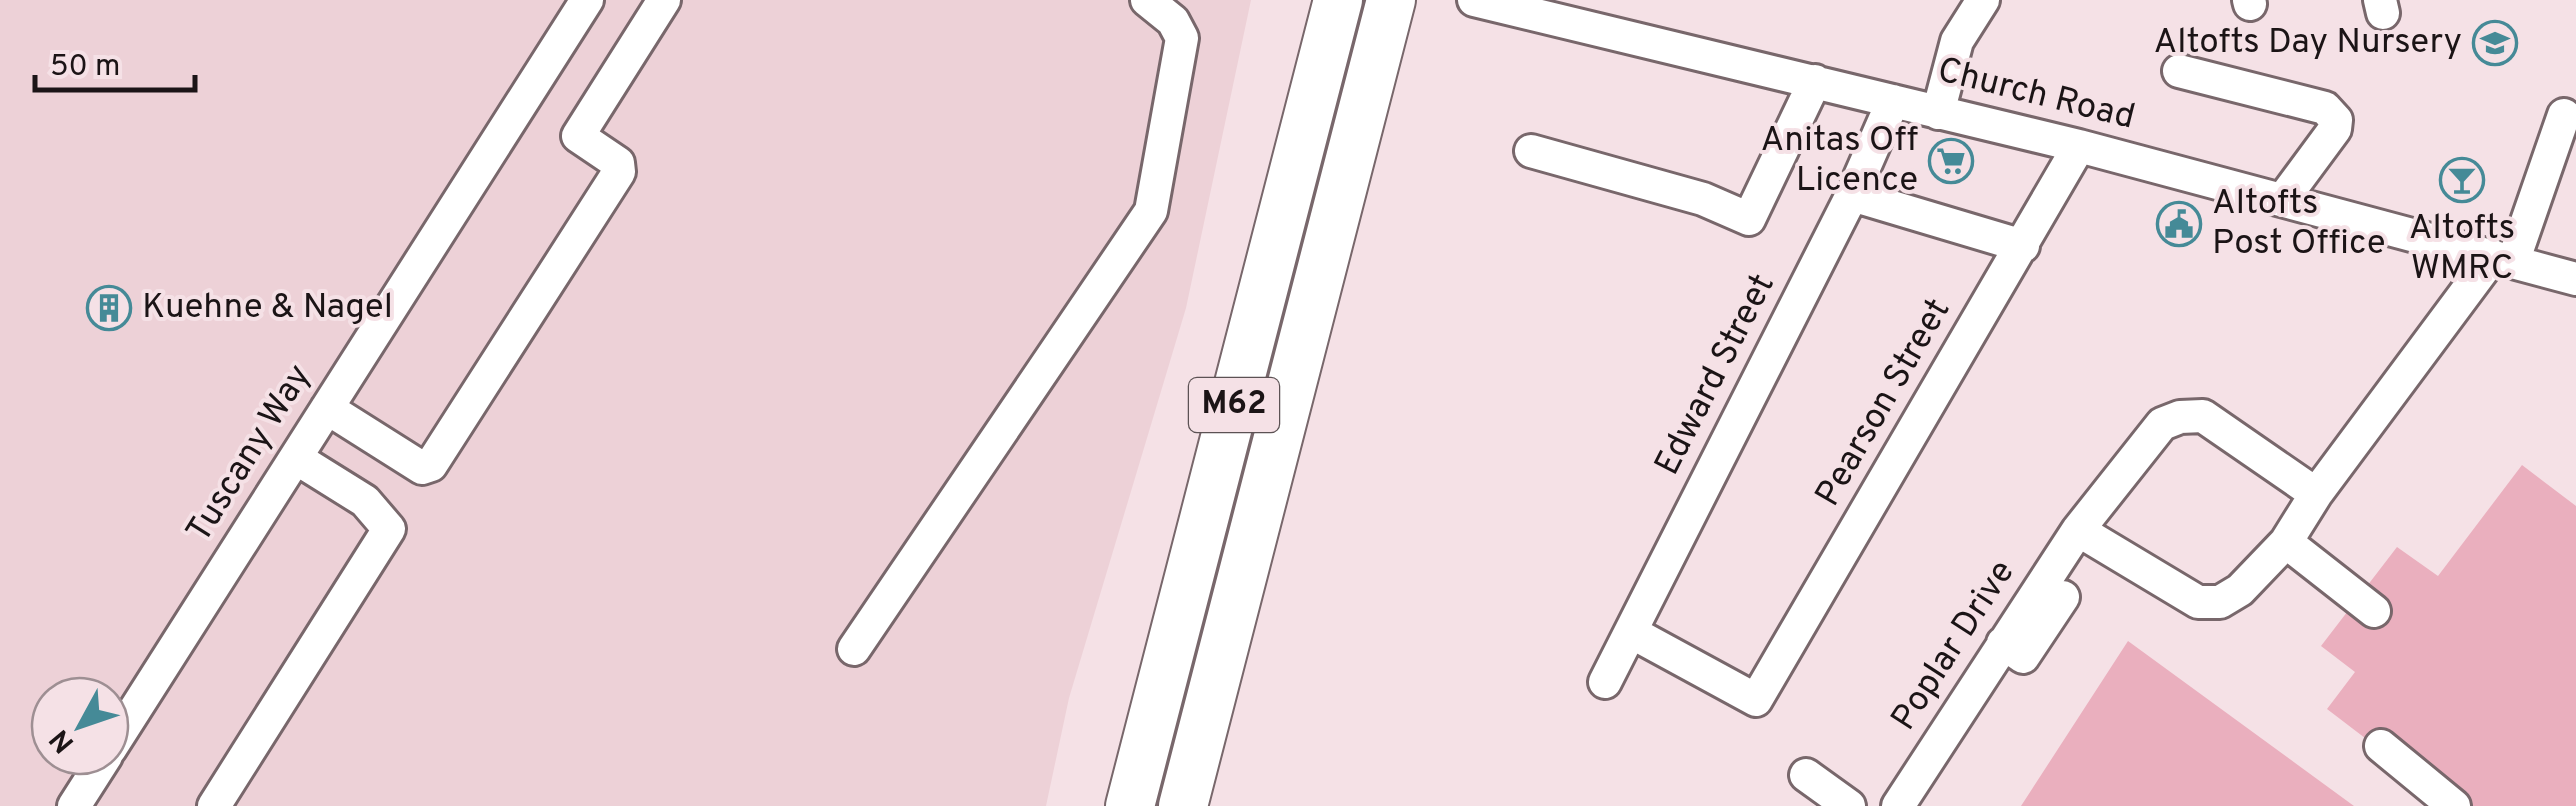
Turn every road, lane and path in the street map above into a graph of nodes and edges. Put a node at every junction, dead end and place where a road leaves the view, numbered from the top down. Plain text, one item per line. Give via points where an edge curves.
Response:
1 (587, 0) edge
2 (664, 0) edge
3 (1148, 0) edge
4 (1474, 0) edge
5 (1983, 0) edge
6 (1338, 2) edge
7 (1389, 8) edge
8 (2179, 70) dead end
9 (1815, 81) junction
10 (1893, 101) junction
11 (1938, 113) junction
12 (2564, 116) dead end
13 (2080, 146) junction
14 (1530, 151) dead end
15 (1852, 195) junction
16 (2284, 198) junction
17 (2023, 246) junction
18 (2503, 259) junction
19 (2576, 279) edge
20 (327, 408) junction
21 (296, 458) junction
22 (2316, 494) junction
23 (2078, 530) junction
24 (2286, 542) junction
25 (2063, 597) dead end
26 (2374, 611) dead end
27 (1631, 632) junction
28 (2004, 643) junction
29 (854, 649) dead end
30 (1605, 682) dead end
31 (130, 719) edge
32 (2381, 746) dead end
33 (93, 776) edge
34 (1806, 776) dead end
35 (74, 806) edge
36 (214, 806) edge
37 (1130, 806) edge
38 (1183, 806) edge
39 (1849, 806) edge
40 (1898, 806) edge
41 (2454, 806) edge

1 - 20 street, Tuscany Way
2 - 20 street via 578,136 616,162 619,172 432,464 422,468
3 - 29 street via 1173,20 1182,38 1151,211
4 - 9 street, Church Road
5 - 11 street via 1957,41
6 - 37 highway, M62
7 - 38 highway, M62
8 - 16 street via 2325,108 2336,120
9 - 10 street, Church Road
9 - 14 street via 1748,219 1704,199
10 - 11 street, Church Road
10 - 15 street, Edward Street
11 - 13 street, Church Road
12 - 18 street
13 - 16 street, Church Road
13 - 17 street, Pearson Street
15 - 17 street
15 - 27 street, Edward Street
16 - 18 street, Church Road
17 - 27 street, Pearson Street via 1756,700
18 - 19 street, Church Road
18 - 22 street
20 - 21 street, Tuscany Way
21 - 31 street, Tuscany Way
21 - 36 street via 365,500 388,529
22 - 23 street, Poplar Drive via 2204,416 2180,417 2144,441
22 - 24 street
23 - 24 street via 2198,602 2220,602 2240,590
23 - 28 street, Poplar Drive
24 - 26 street
25 - 28 street via 2023,657
27 - 30 street, Edward Street
28 - 40 street, Poplar Drive
32 - 41 street via 2400,775
33 - 35 street
34 - 39 street

